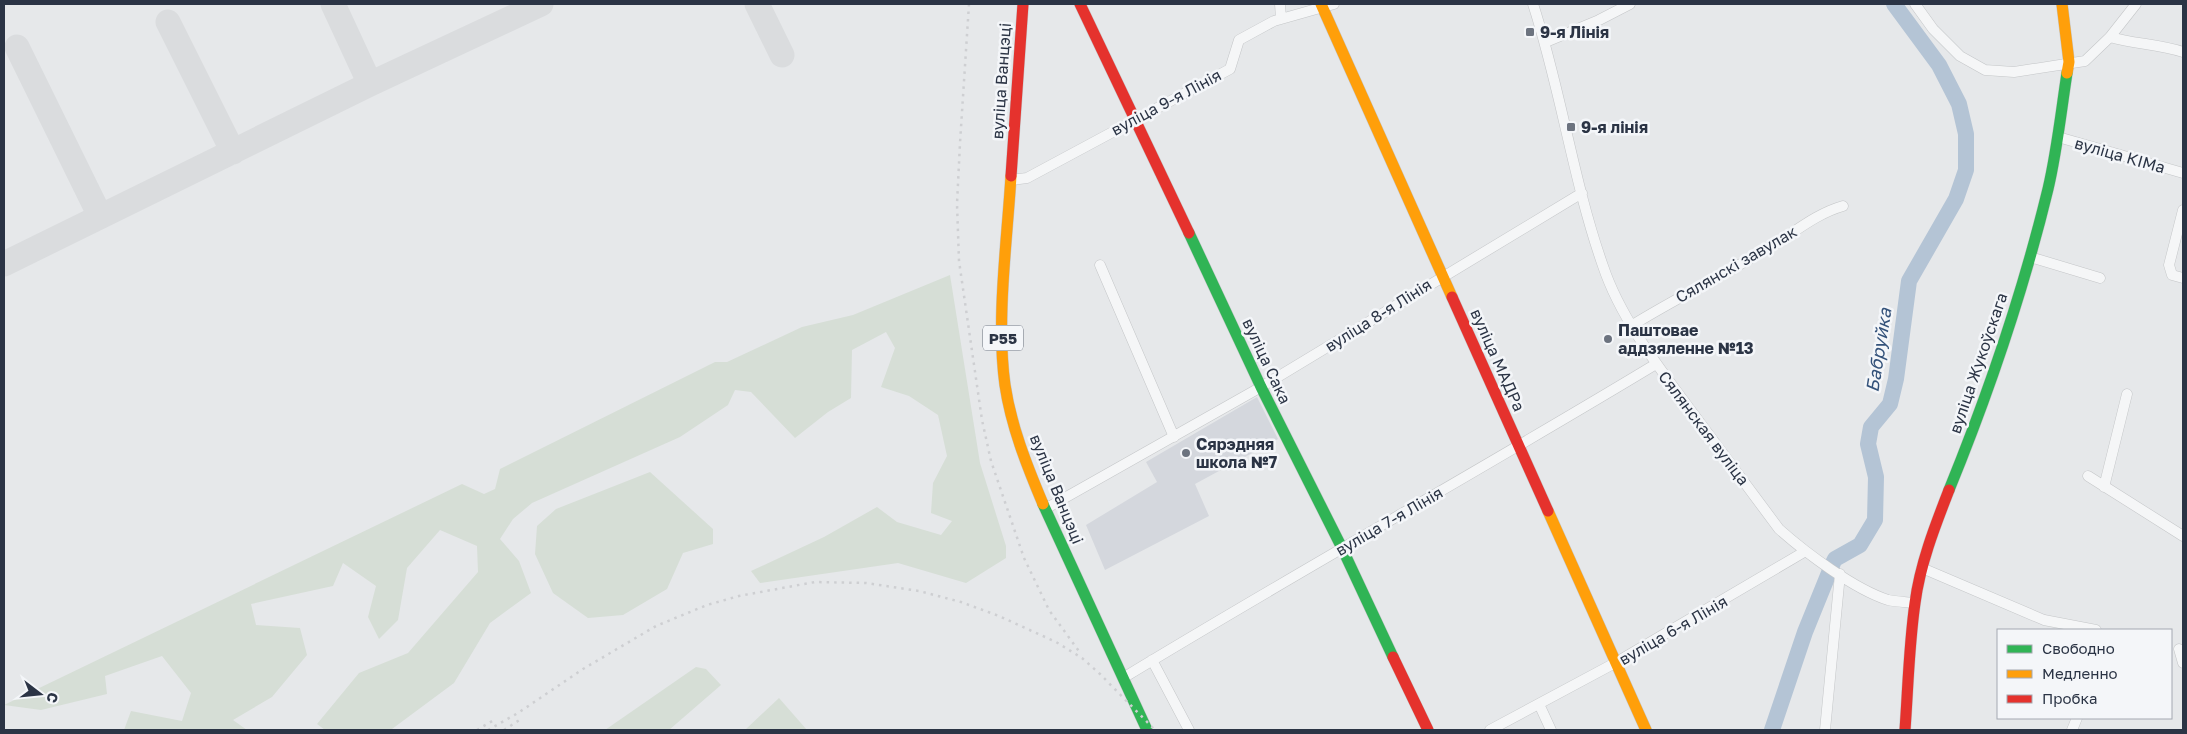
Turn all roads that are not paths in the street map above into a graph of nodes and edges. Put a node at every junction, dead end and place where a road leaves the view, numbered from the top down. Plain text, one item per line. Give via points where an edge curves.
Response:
1 (1023, 4) edge
2 (1080, 4) edge
3 (1280, 4) edge
4 (1326, 4) edge
5 (1533, 4) edge
6 (1630, 4) edge
7 (1915, 4) edge
8 (2062, 4) edge
9 (2136, 4) edge
10 (1281, 19) junction
11 (2110, 37) junction
12 (1546, 42) junction
13 (2183, 52) edge
14 (2069, 62) junction
15 (1136, 118) junction
16 (2058, 137) junction
17 (2183, 173) edge
18 (1011, 180) junction
19 (1582, 193) junction
20 (1843, 206) dead end
21 (2183, 210) edge
22 (2030, 257) junction
23 (1100, 265) dead end
24 (1444, 275) junction
25 (2100, 278) dead end
26 (2183, 278) edge
27 (1631, 326) junction
28 (1656, 364) junction
29 (1261, 387) junction
30 (2127, 394) dead end
31 (1174, 437) junction
32 (1519, 447) junction
33 (2088, 476) dead end
34 (2104, 487) junction
35 (1044, 509) junction
36 (2183, 536) edge
37 (1342, 548) junction
38 (1804, 552) junction
39 (1922, 568) junction
40 (1840, 574) junction
41 (1915, 603) junction
42 (2091, 629) edge
43 (2178, 647) edge
44 (1152, 660) junction
45 (1615, 663) junction
46 (2183, 663) edge
47 (1123, 678) junction
48 (1539, 704) junction
49 (1147, 730) edge
50 (1188, 730) edge
51 (1428, 730) edge
52 (1490, 730) edge
53 (1552, 730) edge
54 (1646, 730) edge
55 (1824, 730) edge
56 (1904, 730) edge

1 - 18 street, вуліца Ванцэці / Р55
2 - 15 street, вуліца Сака
3 - 10 street
4 - 10 street, вуліца 9-я Лінія
4 - 24 street, вуліца МАДРа
5 - 12 street, Сялянская вуліца
6 - 12 street
7 - 14 street via 1933,29 1960,56 1985,70 2014,72
8 - 14 street, вуліца Жукоўскага
9 - 11 street
10 - 15 street, вуліца 9-я Лінія via 1239,40 1230,69
11 - 13 street
11 - 14 street via 2086,61
12 - 19 street, Сялянская вуліца
14 - 16 street, вуліца Жукоўскага
15 - 18 street, вуліца 9-я Лінія via 1027,178
15 - 29 street, вуліца Сака
16 - 17 street, вуліца КІМа
16 - 22 street, вуліца Жукоўскага
18 - 35 street, вуліца Ванцэці / Р55 via 1002,315 1006,385 1021,451
19 - 24 street, вуліца 8-я Лінія
19 - 27 street, Сялянская вуліца via 1603,268
20 - 27 street, Сялянскі завулак via 1825,211 1770,247
21 - 26 street via 2169,265 2172,275
22 - 25 street
22 - 39 street, вуліца Жукоўскага via 1979,416 1934,528
23 - 31 street
24 - 29 street, вуліца 8-я Лінія
24 - 32 street, вуліца МАДРа
27 - 28 street, Сялянская вуліца
28 - 32 street, вуліца 7-я Лінія
28 - 38 street, Сялянская вуліца via 1779,529
29 - 31 street, вуліца 8-я Лінія
29 - 37 street, вуліца Сака
30 - 34 street
31 - 35 street, вуліца 8-я Лінія
32 - 37 street, вуліца 7-я Лінія
32 - 45 street, вуліца МАДРа
33 - 34 street
34 - 36 street
35 - 47 street, вуліца Ванцэці / Р55
37 - 44 street, вуліца 7-я Лінія
37 - 51 street, вуліца Сака
38 - 40 street, Сялянская вуліца
38 - 45 street, вуліца 6-я Лінія
39 - 41 street, вуліца Жукоўскага
39 - 42 street via 2044,620
40 - 41 street, Сялянская вуліца via 1889,600
40 - 55 street
41 - 56 street, вуліца Жукоўскага
43 - 46 street
44 - 47 street, вуліца 7-я Лінія
44 - 50 street
45 - 48 street, вуліца 6-я Лінія
45 - 54 street, вуліца МАДРа
47 - 49 street, вуліца Ванцэці / Р55
48 - 52 street, вуліца 6-я Лінія
48 - 53 street

